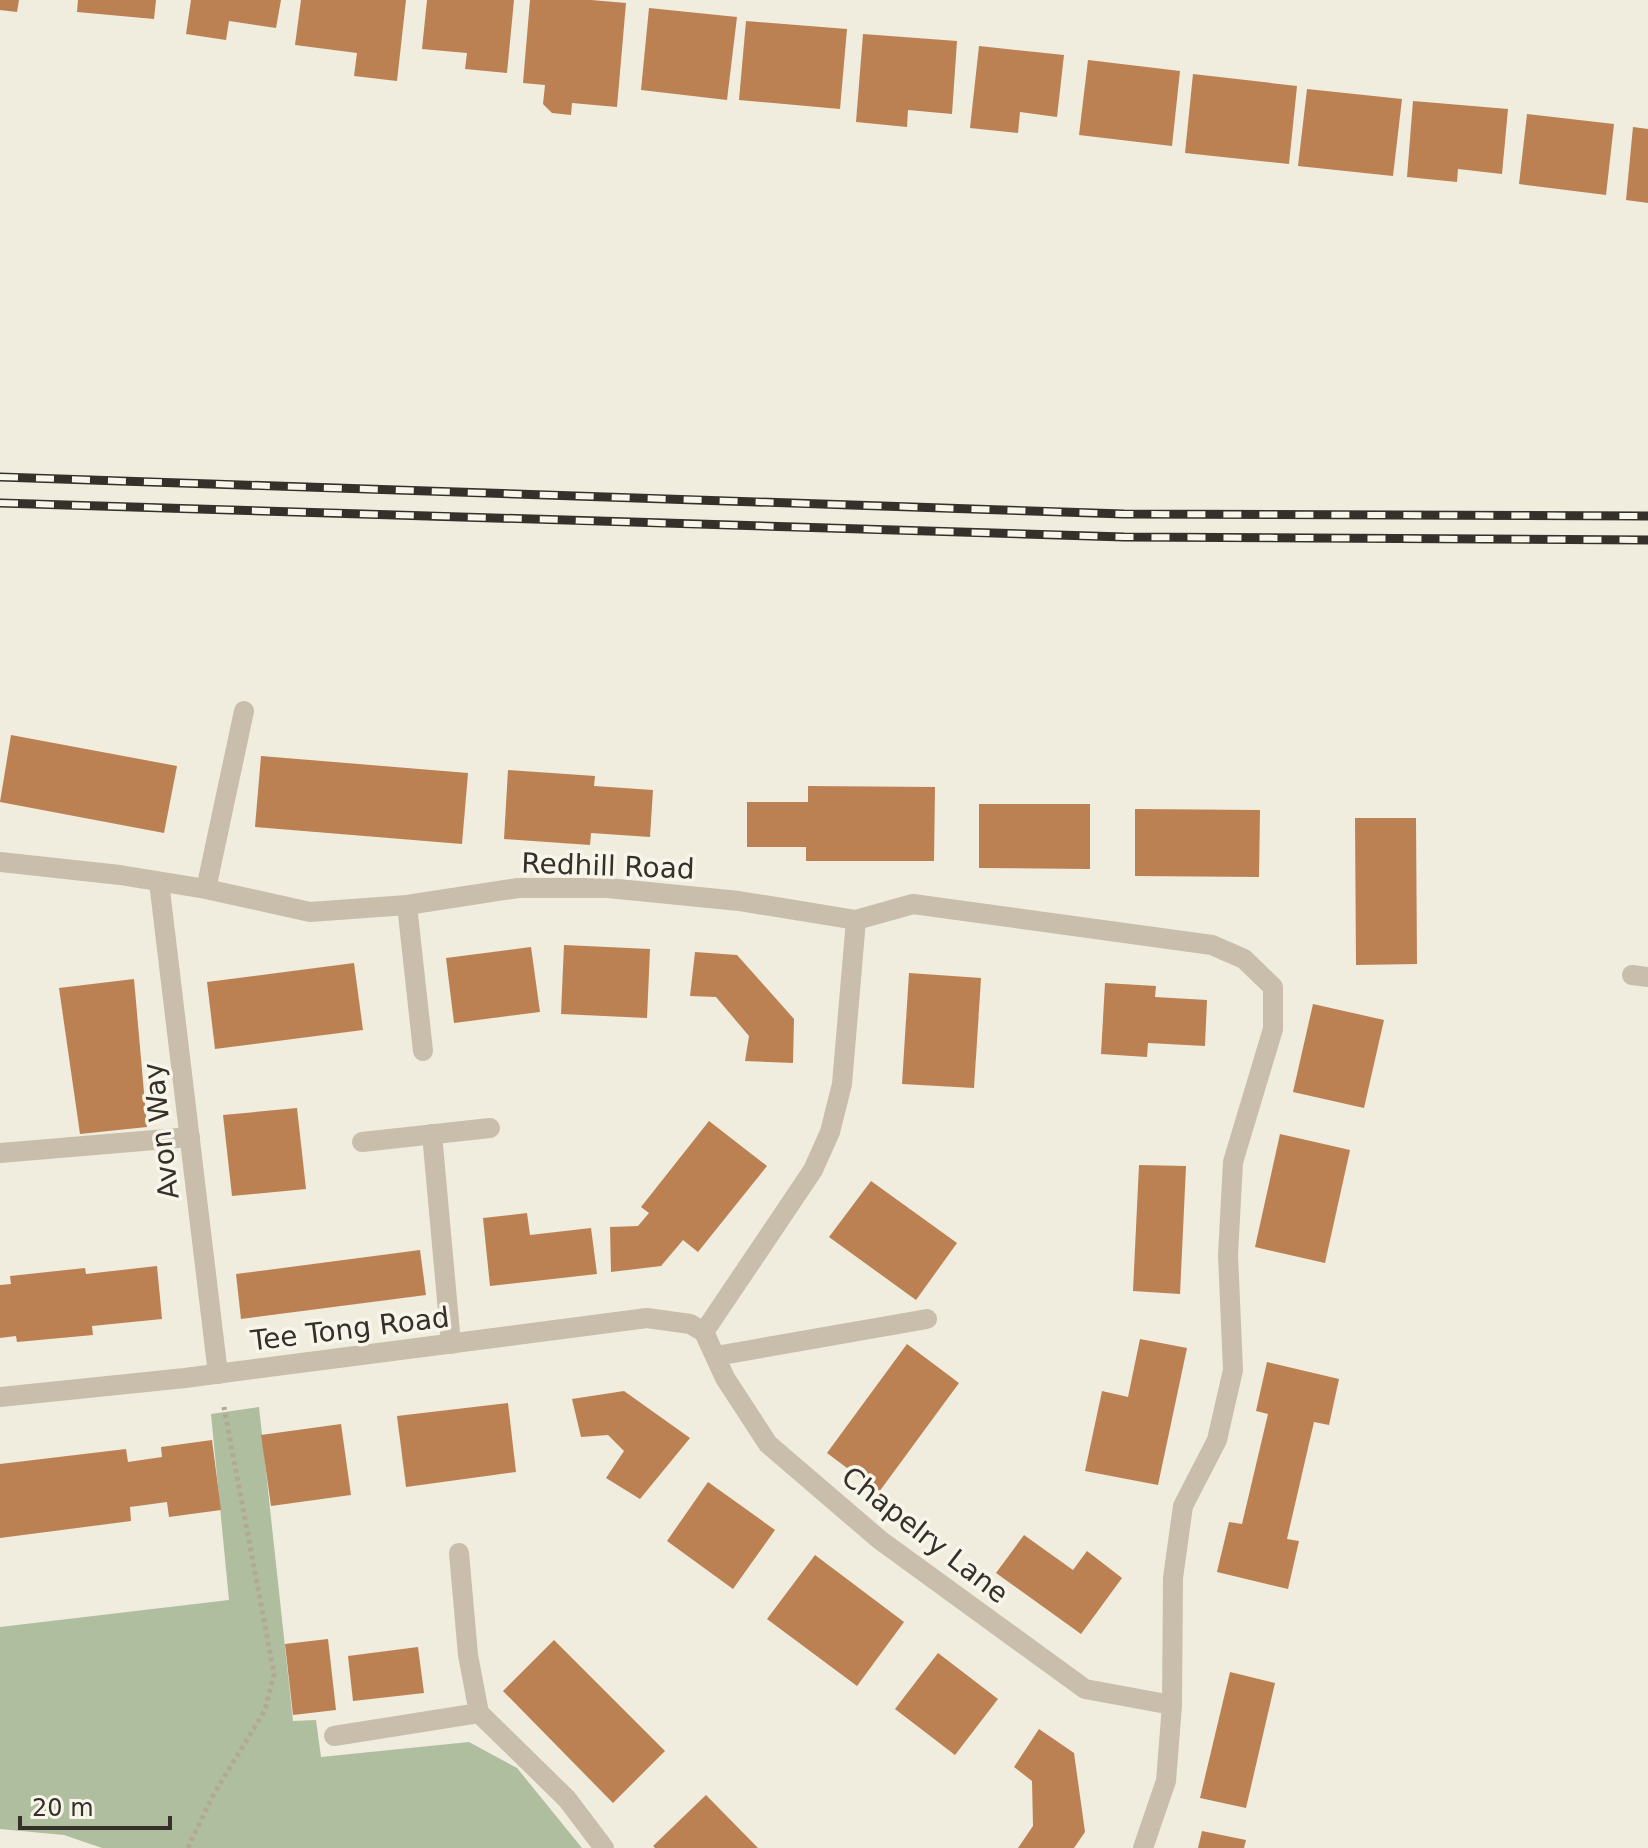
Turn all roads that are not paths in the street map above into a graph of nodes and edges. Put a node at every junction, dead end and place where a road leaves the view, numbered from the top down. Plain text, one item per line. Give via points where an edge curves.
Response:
1 (244, 711) dead end
2 (0, 862) edge
3 (159, 882) junction
4 (206, 889) junction
5 (407, 905) junction
6 (856, 920) junction
7 (423, 1051) dead end
8 (490, 1128) dead end
9 (432, 1134) junction
10 (190, 1137) junction
11 (362, 1142) dead end
12 (0, 1153) edge
13 (927, 1319) dead end
14 (704, 1332) junction
15 (451, 1344) junction
16 (716, 1356) junction
17 (218, 1374) junction
18 (0, 1397) edge
19 (459, 1553) dead end
20 (1172, 1705) junction
21 (479, 1713) junction
22 (334, 1736) dead end
23 (604, 1848) edge
24 (1143, 1848) edge

1 - 4 street
2 - 3 street, Redhill Road
3 - 4 street, Redhill Road
3 - 10 street, Avon Way
4 - 5 street, Redhill Road via 310,912
5 - 6 street, Redhill Road via 518,888 608,888
5 - 7 street
6 - 14 street via 842,1084 830,1132 813,1170
6 - 20 street, Redhill Road via 913,904 1212,945 1244,959 1273,987 1273,1029 1233,1162 1228,1255 1233,1370 1217,1440 1183,1506 1173,1578
8 - 9 street
9 - 11 street
9 - 15 street
10 - 12 street
10 - 17 street, Avon Way
13 - 16 street
14 - 15 street, Tee Tong Road via 690,1324 647,1318
14 - 16 street, Chapelry Lane
15 - 17 street, Tee Tong Road
16 - 20 street, Chapelry Lane via 768,1444 880,1540 1085,1689
17 - 18 street, Tee Tong Road
19 - 21 street
20 - 24 street, Redhill Road via 1166,1781
21 - 22 street
21 - 23 street via 567,1799

